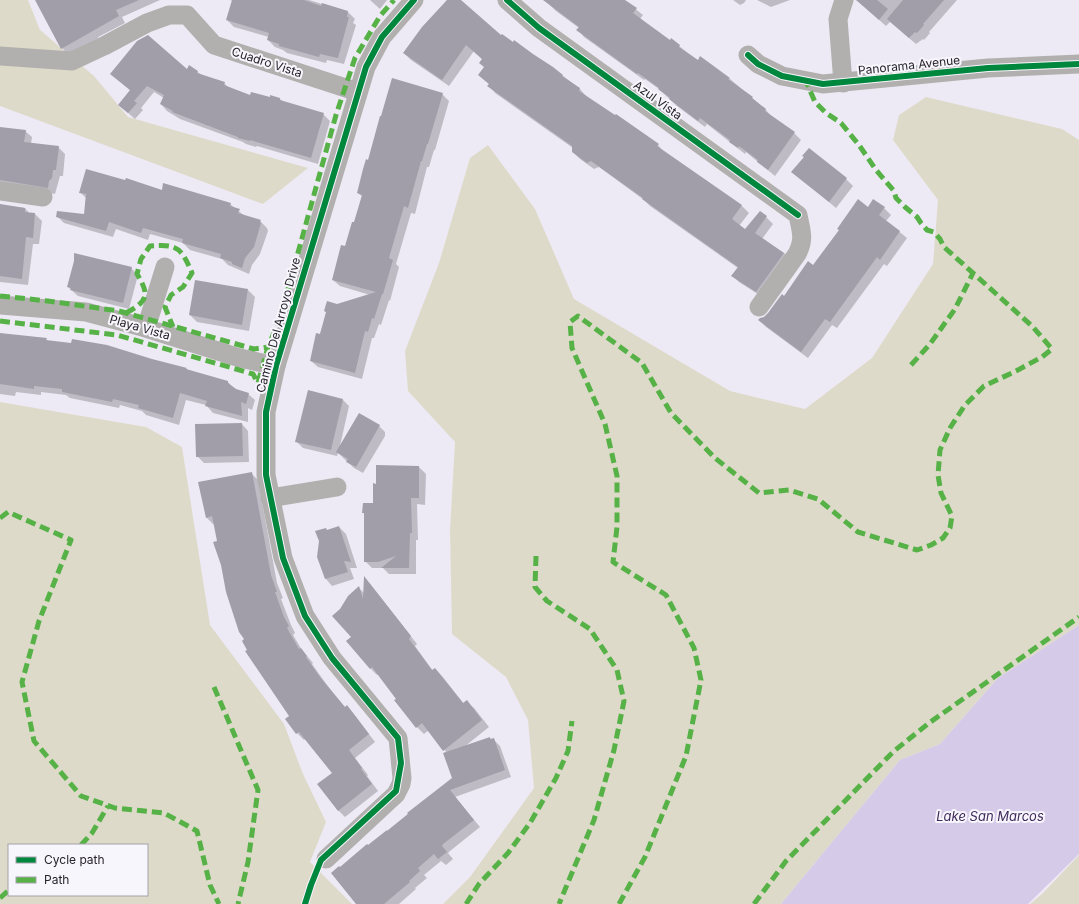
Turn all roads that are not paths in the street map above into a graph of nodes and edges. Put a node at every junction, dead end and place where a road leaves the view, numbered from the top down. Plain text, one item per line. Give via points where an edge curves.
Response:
1 (414, 0) edge
2 (506, 0) edge
3 (844, 0) edge
4 (748, 55) dead end
5 (0, 56) edge
6 (1079, 64) edge
7 (843, 83) junction
8 (358, 92) junction
9 (0, 191) edge
10 (43, 197) dead end
11 (165, 267) dead end
12 (0, 305) edge
13 (759, 307) dead end
14 (146, 328) junction
15 (276, 366) junction
16 (337, 487) dead end
17 (270, 498) junction
18 (326, 860) dead end

1 - 8 street, Camino Del Arroyo Drive via 382,37 366,67
2 - 13 street, Azul Vista via 539,28 798,215 803,237 801,246
3 - 7 street via 838,19
4 - 7 street, Panorama Avenue via 758,64 782,76 823,84
5 - 8 street, Cuadro Vista via 72,61 147,23 169,15 187,15 214,44
6 - 7 street, Panorama Avenue via 988,68
8 - 15 street, Camino Del Arroyo Drive
9 - 10 street
11 - 14 street
12 - 14 street, Playa Vista via 86,312
14 - 15 street, Playa Vista via 240,358
15 - 17 street, Camino Del Arroyo Drive via 266,412 266,475
16 - 17 street
17 - 18 street, Camino Del Arroyo Drive via 283,558 305,616 332,658 398,738 401,784 396,794

